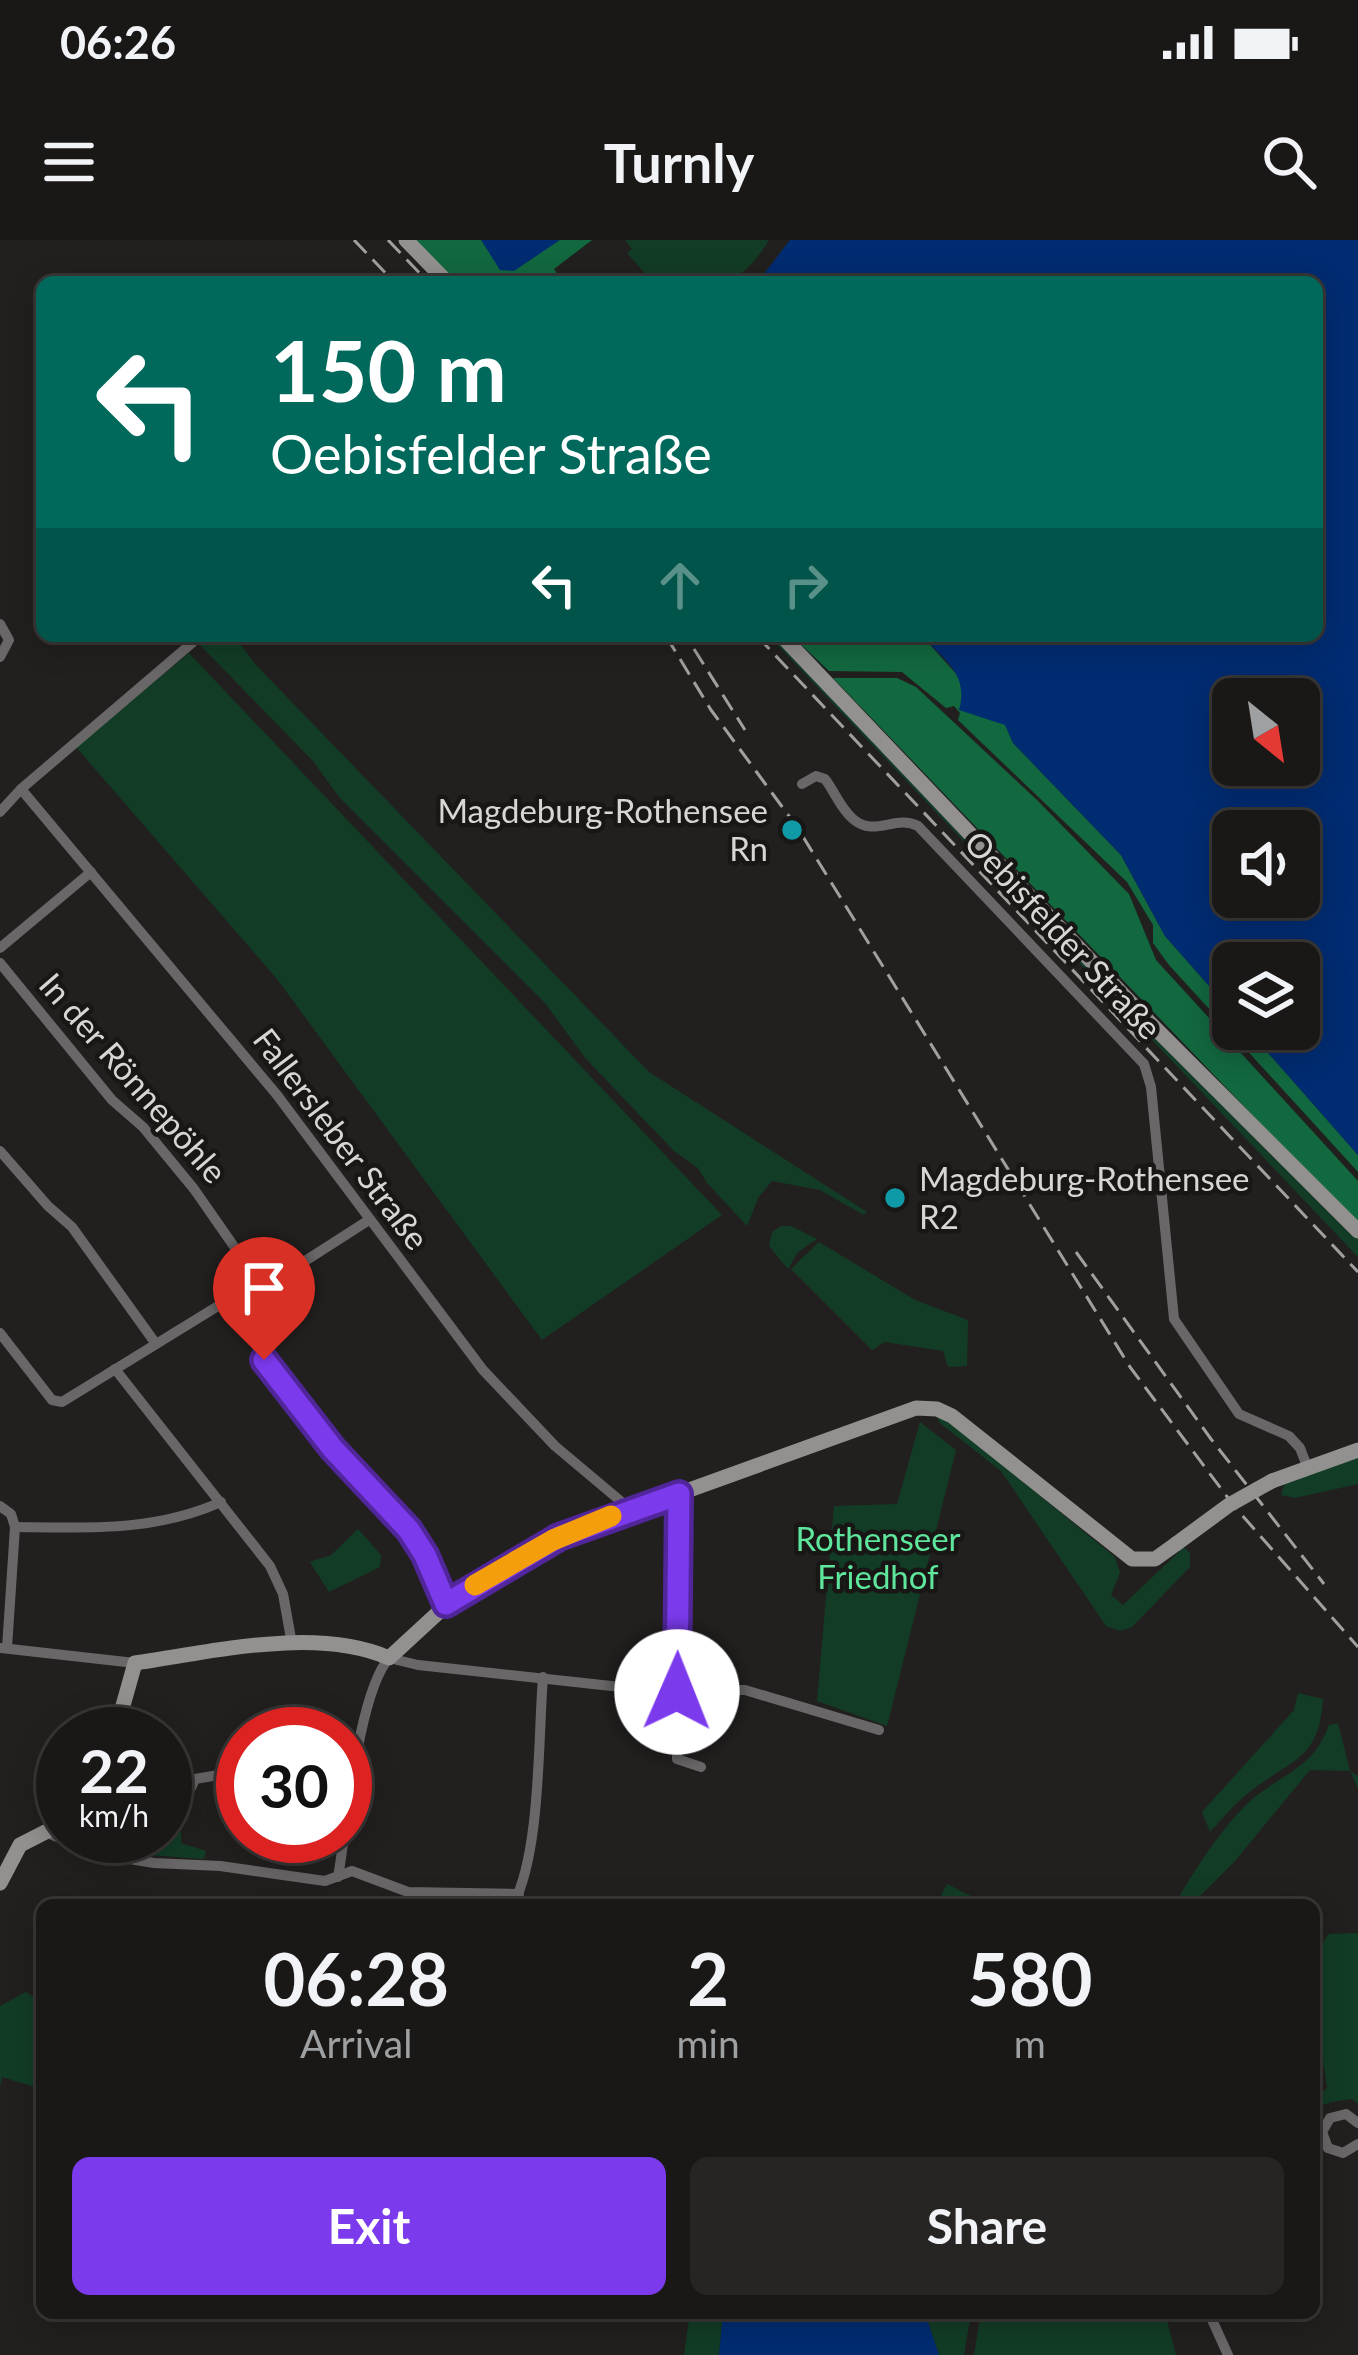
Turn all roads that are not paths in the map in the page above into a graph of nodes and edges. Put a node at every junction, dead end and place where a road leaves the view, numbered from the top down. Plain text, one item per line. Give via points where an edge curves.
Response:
1 (406, 240) edge
2 (441, 276) edge
3 (0, 624) edge
4 (788, 642) edge
5 (192, 644) dead end
6 (0, 657) edge
7 (802, 784) dead end
8 (21, 788) junction
9 (0, 812) edge
10 (91, 872) junction
11 (0, 948) edge
12 (0, 963) edge
13 (0, 1150) edge
14 (369, 1220) junction
15 (1358, 1231) edge
16 (263, 1288) junction
17 (228, 1303) junction
18 (0, 1333) edge
19 (156, 1344) junction
20 (115, 1369) junction
21 (1358, 1450) edge
22 (1307, 1466) junction
23 (679, 1494) junction
24 (221, 1502) junction
25 (0, 1506) edge
26 (631, 1509) junction
27 (14, 1527) junction
28 (446, 1604) junction
29 (292, 1644) junction
30 (3, 1648) edge
31 (389, 1658) junction
32 (135, 1664) junction
33 (543, 1677) junction
34 (677, 1692) junction
35 (123, 1707) edge
36 (368, 1707) edge
37 (879, 1730) dead end
38 (701, 1767) dead end
39 (36, 1837) edge
40 (181, 1863) edge
41 (340, 1863) edge
42 (338, 1877) junction
43 (0, 1883) edge
44 (516, 1899) edge
45 (1358, 2123) edge
46 (1358, 2144) edge
47 (1322, 2152) edge
48 (1212, 2319) edge
49 (1228, 2355) edge

1 - 2 street
3 - 6 street via 9,642
4 - 15 street
5 - 8 street
7 - 22 street, Oebisfelder Straße via 825,778 864,826 918,826 1144,1064 1176,1322 1239,1414 1291,1438
8 - 9 street
8 - 10 street, Fallersleber Straße
10 - 11 street
10 - 14 street, Fallersleber Straße via 278,1095
12 - 16 street, In der Rönnepöhle via 194,1189
13 - 19 street via 72,1227
14 - 16 street
14 - 26 street, Fallersleber Straße via 498,1388
16 - 17 street
17 - 19 street
17 - 28 street via 300,1409 409,1530
18 - 20 street via 52,1400
19 - 20 street
20 - 24 street
21 - 22 street
22 - 23 street, bridge via 1229,1505 1155,1559 1132,1559 974,1432 931,1408
23 - 26 street
23 - 34 street
24 - 27 street via 153,1525
24 - 29 street via 276,1576
25 - 27 street
26 - 28 street via 553,1540
27 - 30 street
28 - 31 street
29 - 31 street via 340,1642
29 - 32 street
30 - 32 street
31 - 33 street
31 - 36 street
32 - 35 street
33 - 34 street
33 - 44 street via 530,1834
34 - 37 street via 745,1690
34 - 38 street via 677,1759
39 - 43 street via 17,1847
40 - 42 street
41 - 42 street
42 - 44 street via 352,1871 408,1892
45 - 47 street via 1346,2114 1330,2118
46 - 47 street
48 - 49 street

